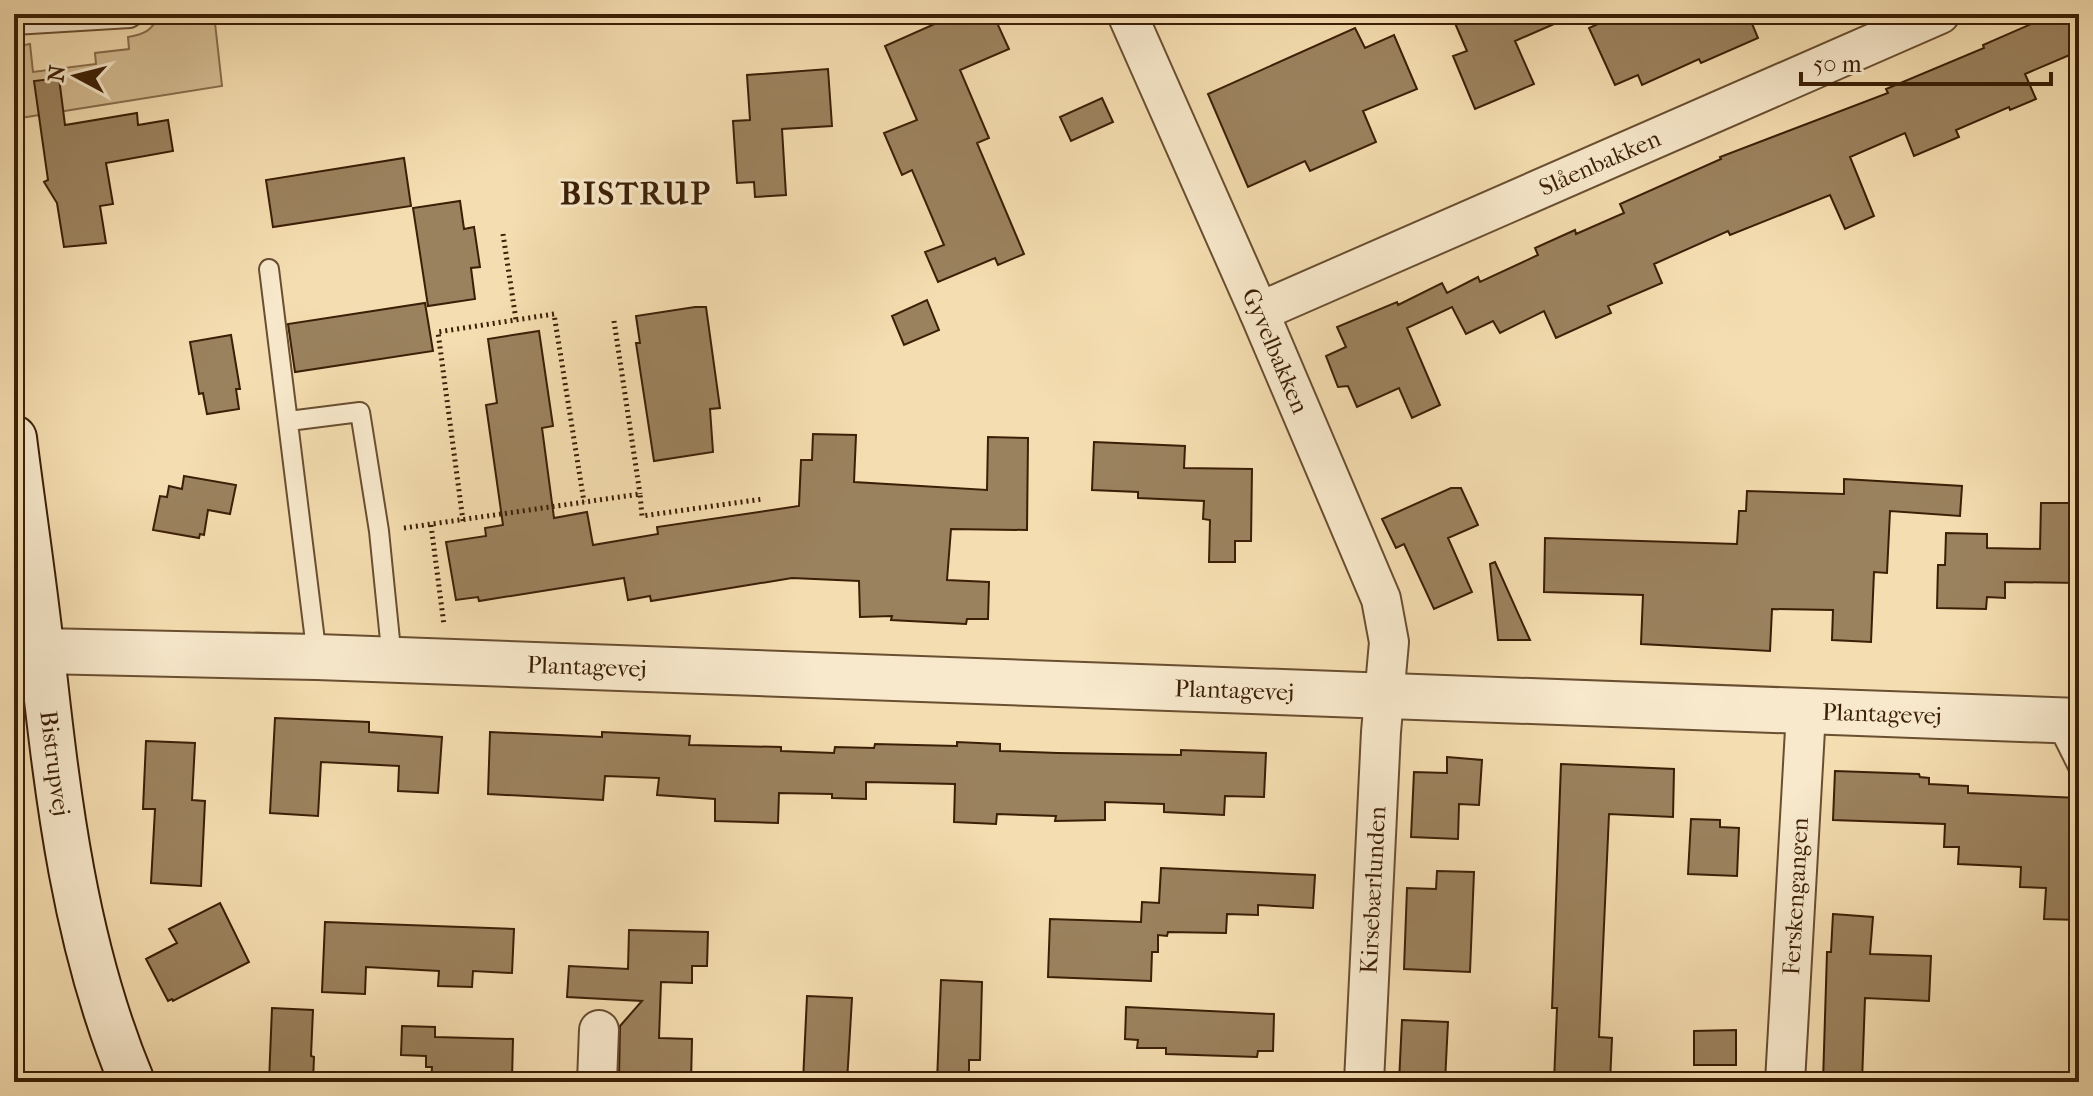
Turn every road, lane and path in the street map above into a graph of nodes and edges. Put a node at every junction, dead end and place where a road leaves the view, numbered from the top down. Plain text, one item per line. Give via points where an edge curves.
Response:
1 (136, 14) edge
2 (1127, 14) edge
3 (1940, 14) edge
4 (14, 25) edge
5 (503, 234) dead end
6 (269, 269) dead end
7 (1259, 312) junction
8 (516, 320) junction
9 (614, 321) dead end
10 (289, 421) junction
11 (14, 438) edge
12 (640, 494) junction
13 (763, 499) dead end
14 (584, 502) junction
15 (463, 521) junction
16 (431, 525) junction
17 (379, 531) junction
18 (41, 651) junction
19 (317, 657) junction
20 (392, 660) junction
21 (449, 662) junction
22 (1383, 697) junction
23 (1806, 712) junction
24 (2067, 721) edge
25 (2079, 769) edge
26 (599, 1030) dead end
27 (132, 1082) edge
28 (597, 1082) edge
29 (1364, 1082) edge
30 (1785, 1082) edge

1 - 4 lane
2 - 7 street, Gyvelbakken
3 - 7 street, Slåenbakken
5 - 8 path
6 - 10 lane
7 - 22 street, Gyvelbakken via 1381,599 1389,642
8 - 14 path via 554,314
8 - 15 path via 438,332
9 - 12 path
10 - 17 lane via 360,412
10 - 19 lane
11 - 18 street, Bistrupvej
12 - 13 path via 642,516
12 - 14 path
14 - 15 path
15 - 16 path
16 - 17 path
16 - 21 path
17 - 20 lane
18 - 19 street, Plantagevej
18 - 27 street, Bistrupvej via 75,900 98,987
19 - 20 street, Plantagevej
20 - 21 street, Plantagevej
21 - 22 street, Plantagevej
22 - 23 street, Plantagevej
22 - 29 street, Kirsebærlunden
23 - 24 street, Plantagevej
23 - 30 street, Ferskengangen
24 - 25 lane
26 - 28 street

